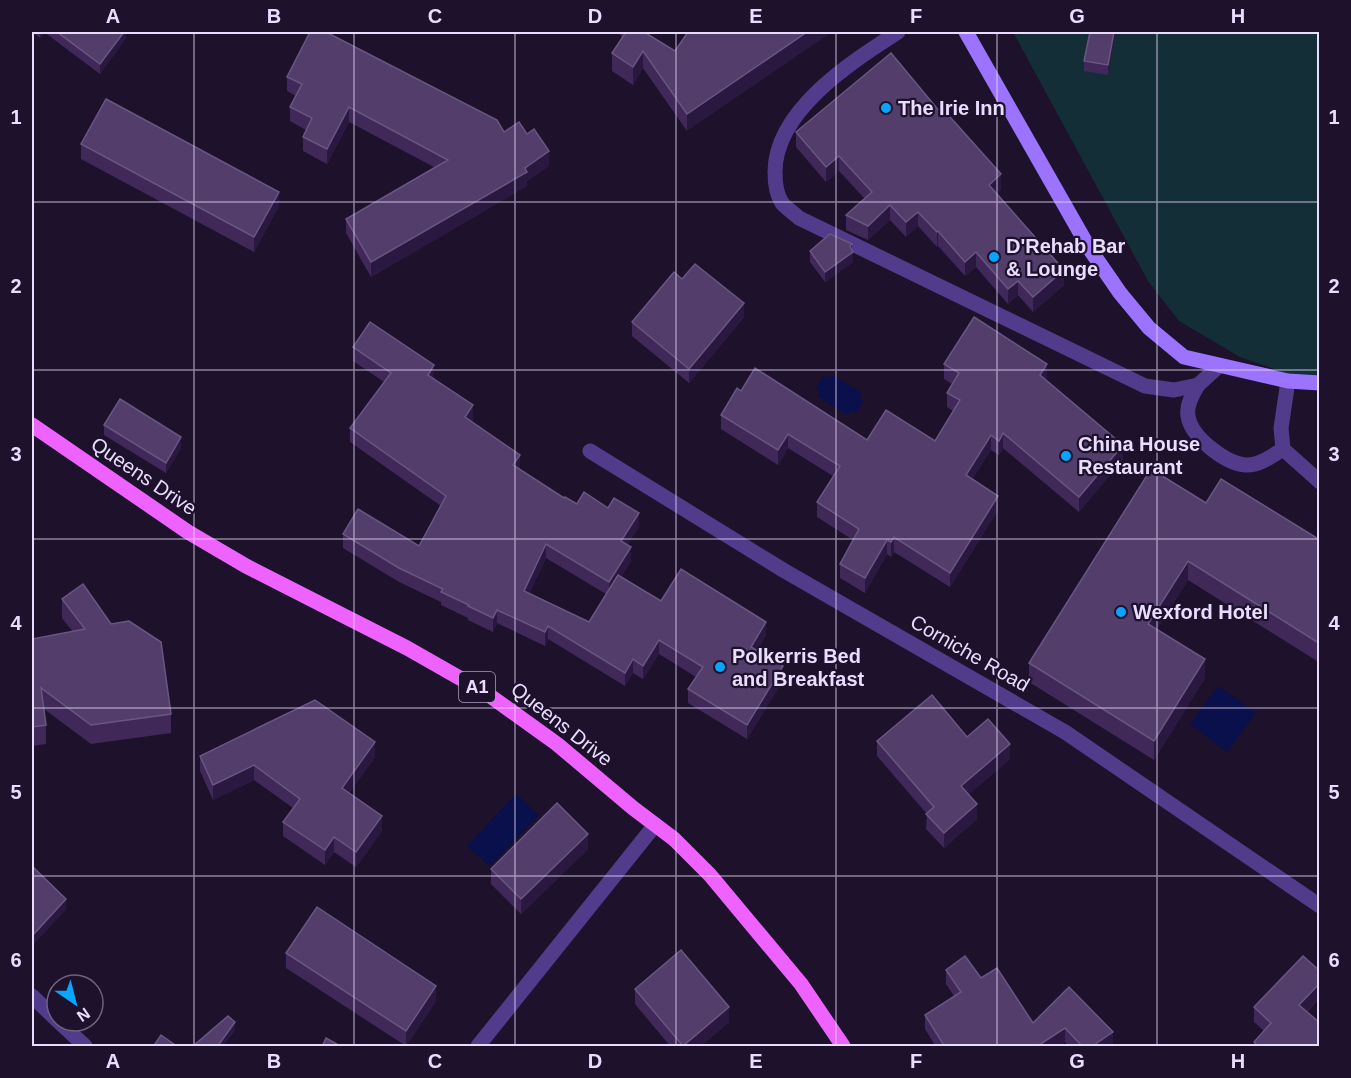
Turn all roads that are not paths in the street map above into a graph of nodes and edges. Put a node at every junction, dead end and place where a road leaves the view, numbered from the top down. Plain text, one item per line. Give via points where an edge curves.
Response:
1 (898, 32) edge
2 (966, 32) edge
3 (1219, 366) junction
4 (1287, 381) junction
5 (1320, 383) edge
6 (1198, 385) junction
7 (32, 425) edge
8 (1283, 449) junction
9 (590, 451) dead end
10 (1320, 482) edge
11 (655, 825) junction
12 (1320, 906) edge
13 (32, 996) edge
14 (45, 1009) edge
15 (70, 1033) edge
16 (85, 1047) edge
17 (478, 1047) edge
18 (843, 1047) edge

1 - 6 street via 847,65 810,99 788,128 775,161 782,203 799,218 1145,386 1174,390
2 - 3 main road via 1089,248 1120,293 1149,328 1184,357
3 - 4 main road
3 - 6 street
4 - 5 main road
4 - 8 street via 1281,428
6 - 8 street via 1188,406 1188,417 1217,455 1245,465 1262,462
7 - 11 main road, Queens Drive / A1 via 246,566 486,693 557,744
8 - 10 street
9 - 12 street, Corniche Road via 783,570 1065,732
11 - 17 street
11 - 18 main road, Queens Drive / A1 via 710,875 766,941 801,984
13 - 14 street
15 - 16 street

